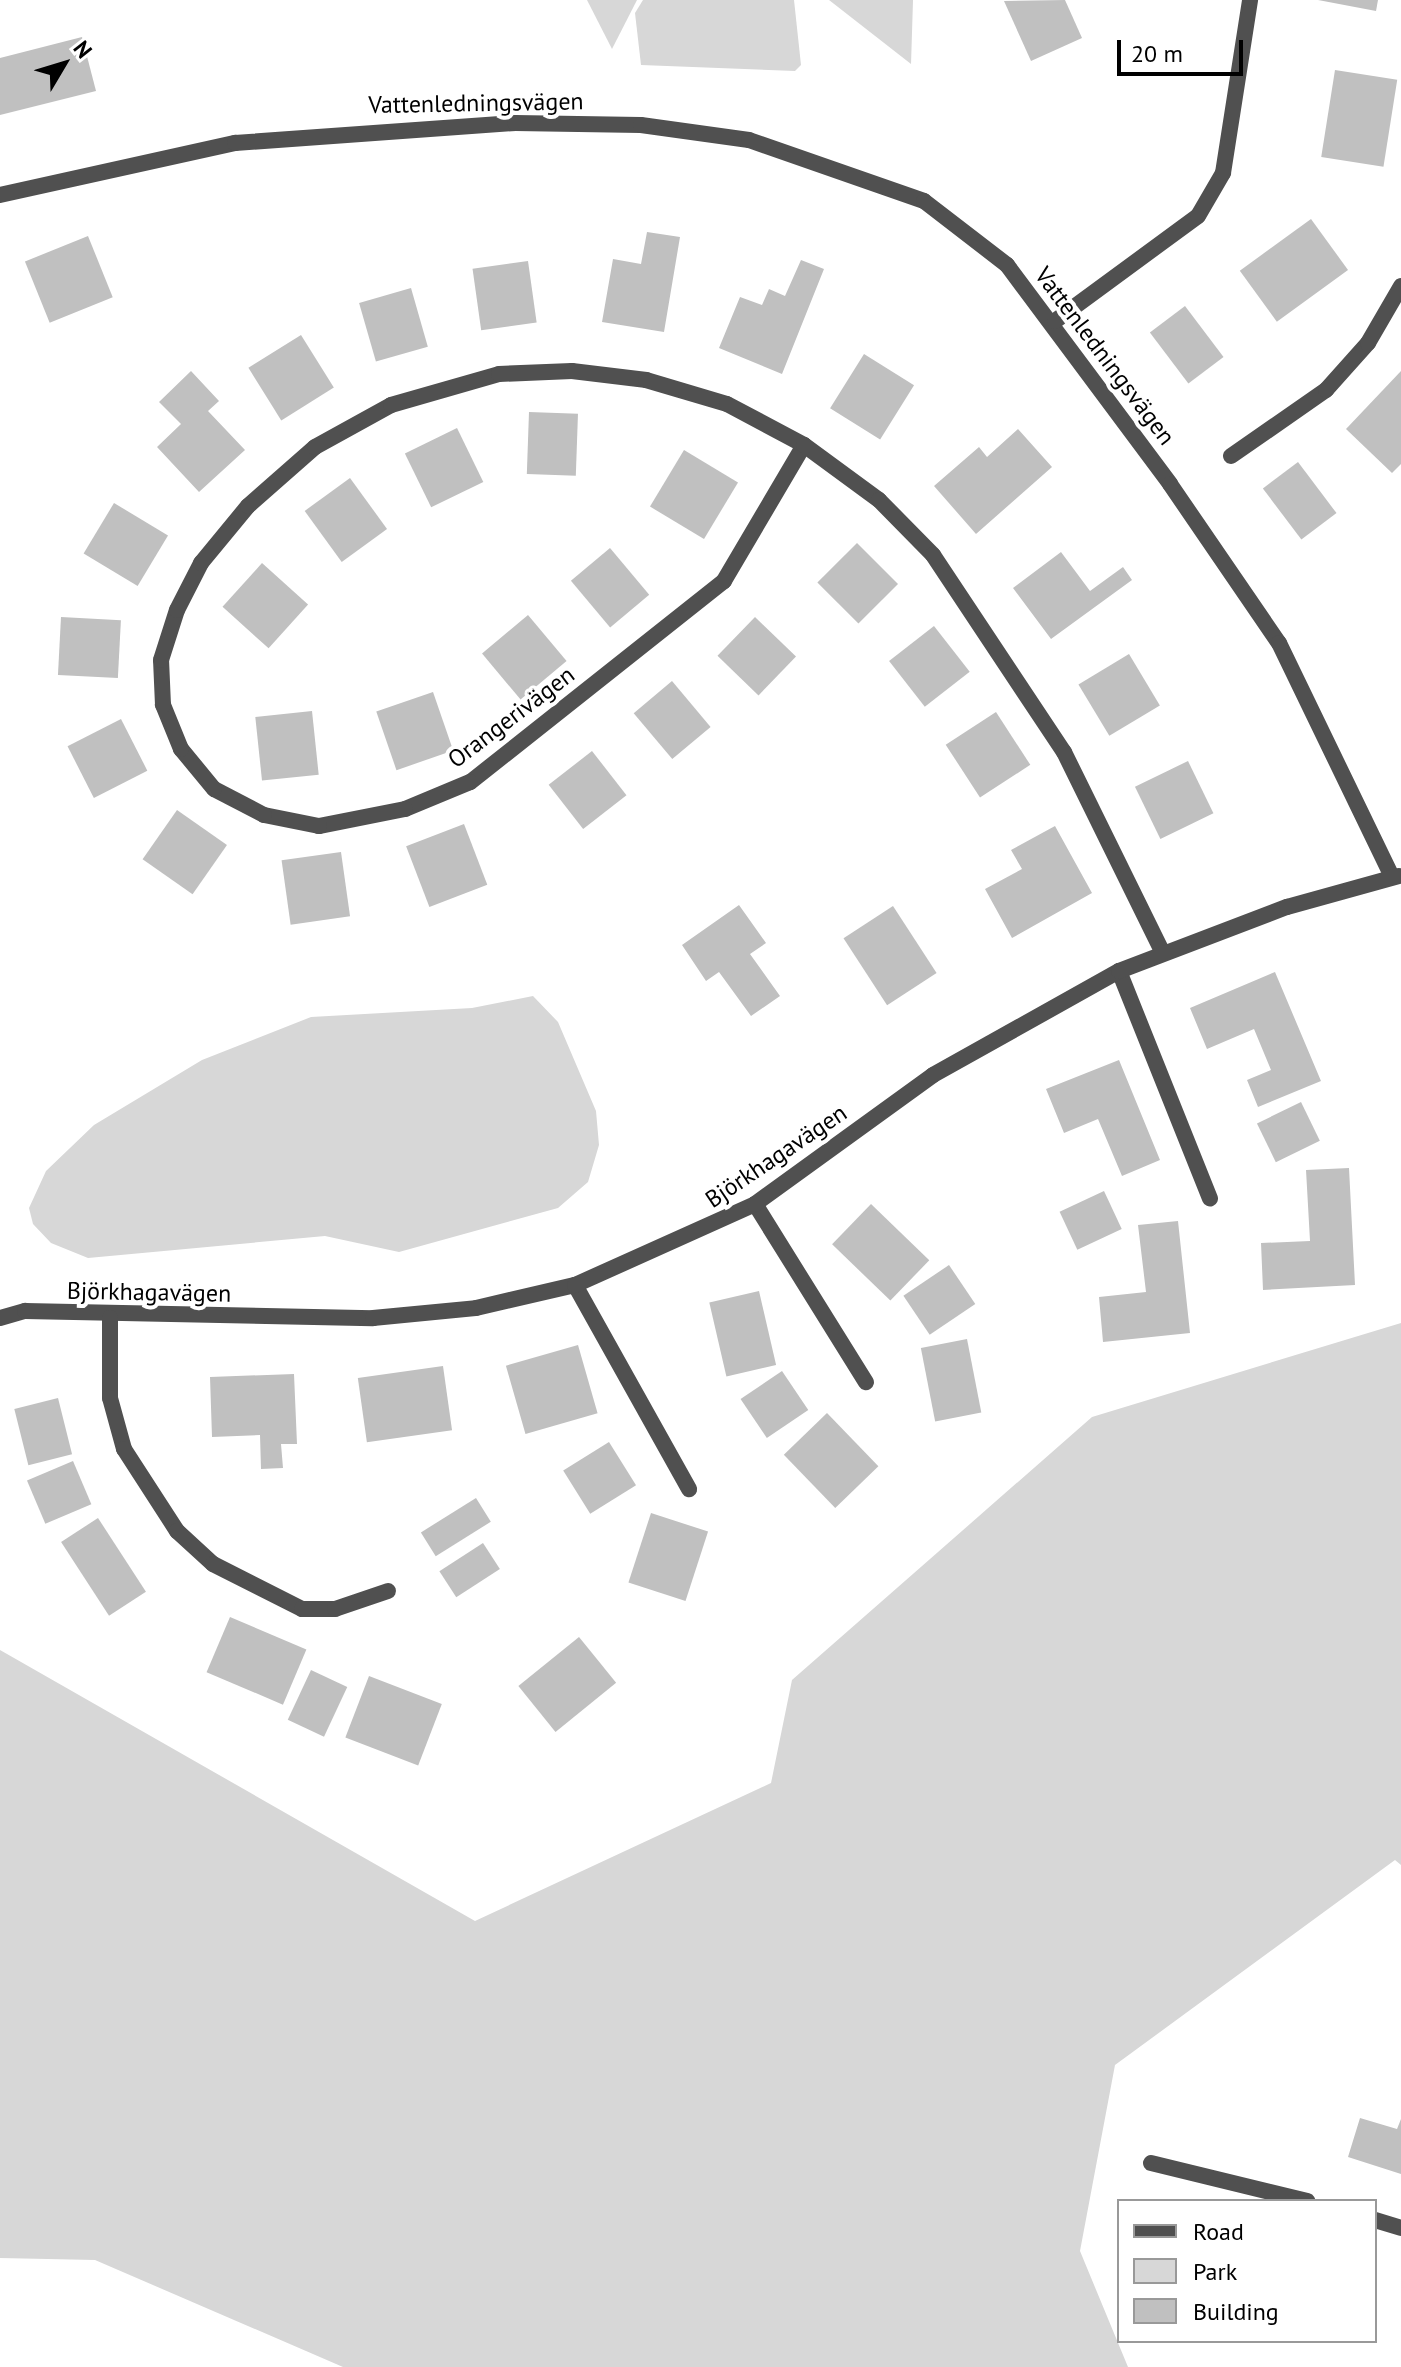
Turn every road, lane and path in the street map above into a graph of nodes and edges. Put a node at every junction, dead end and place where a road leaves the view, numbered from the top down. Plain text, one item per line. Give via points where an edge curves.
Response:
1 (1250, 0) edge
2 (0, 195) edge
3 (1401, 286) edge
4 (1055, 321) junction
5 (804, 445) junction
6 (1231, 456) dead end
7 (1396, 876) edge
8 (1163, 953) junction
9 (1119, 971) junction
10 (1210, 1198) dead end
11 (755, 1204) junction
12 (575, 1285) junction
13 (0, 1318) edge
14 (110, 1318) junction
15 (866, 1382) dead end
16 (689, 1489) dead end
17 (388, 1591) dead end
18 (1151, 2163) dead end
19 (1299, 2199) edge
20 (1377, 2221) edge
21 (1401, 2228) edge

1 - 4 street via 1223,173 1198,216
2 - 4 street, Vattenledningsvägen via 235,143 376,128 641,125 801,152 924,201 1007,265
3 - 6 street via 1368,343 1326,390
4 - 7 street, Vattenledningsvägen via 1279,643
5 - 5 street, Orangerivägen via 727,404 646,380 572,371 499,374 428,391 355,421 248,506 201,563 161,660 163,705 181,749 214,789 264,815 319,826 405,809 470,782 724,581
5 - 8 street, Orangerivägen via 879,500 933,555 1007,658 1064,752
7 - 8 street, Björkhagavägen
8 - 9 street, Björkhagavägen
9 - 10 street
9 - 11 street, Björkhagavägen via 933,1075
11 - 12 street, Björkhagavägen
11 - 15 street
12 - 14 street, Björkhagavägen via 476,1308 373,1318
12 - 16 street
13 - 14 street, Björkhagavägen via 25,1311
14 - 17 street via 110,1398 124,1449 177,1531 213,1564 302,1609 335,1609
18 - 19 street
20 - 21 street

